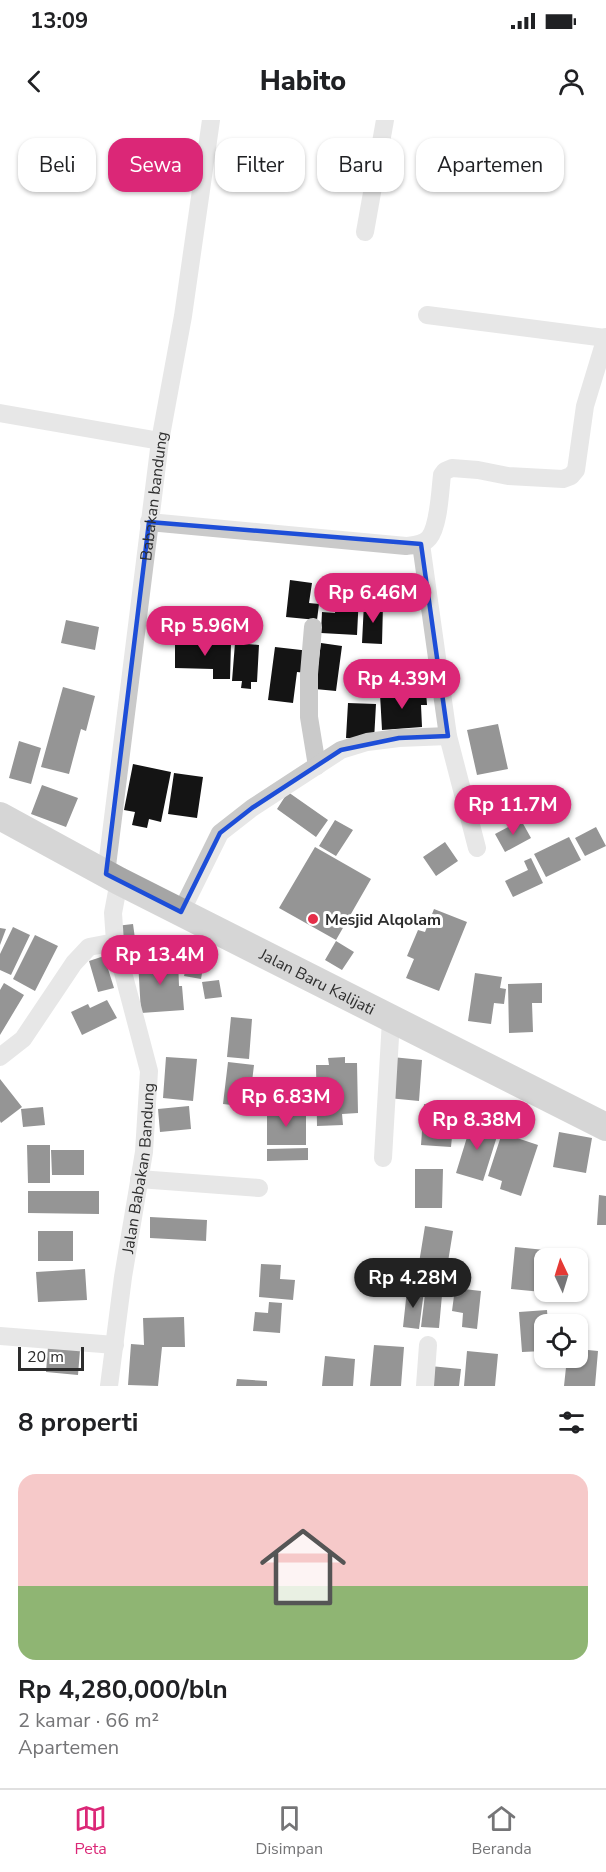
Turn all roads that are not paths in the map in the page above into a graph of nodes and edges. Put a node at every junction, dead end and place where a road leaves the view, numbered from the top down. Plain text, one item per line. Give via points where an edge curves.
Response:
1 (211, 120) edge
2 (385, 120) edge
3 (364, 232) dead end
4 (427, 315) dead end
5 (606, 337) edge
6 (0, 413) edge
7 (160, 441) junction
8 (149, 522) junction
9 (421, 544) junction
10 (313, 627) dead end
11 (448, 736) junction
12 (317, 766) junction
13 (0, 816) edge
14 (477, 848) dead end
15 (113, 877) junction
16 (180, 912) junction
17 (115, 942) junction
18 (391, 1020) junction
19 (0, 1057) edge
20 (606, 1127) edge
21 (383, 1158) dead end
22 (139, 1179) junction
23 (259, 1188) dead end
24 (0, 1336) edge
25 (115, 1345) junction
26 (428, 1345) dead end
27 (110, 1386) edge
28 (425, 1386) edge

1 - 7 street, Babakan bandung via 183,316
2 - 3 street
4 - 5 street
5 - 9 street via 585,406 576,470 571,476 508,476 453,468 445,471 434,528
6 - 7 street
7 - 8 street, Babakan bandung
8 - 9 street via 406,546
8 - 15 street, Babakan bandung
9 - 11 street
10 - 12 street via 309,717
11 - 12 street via 367,742 342,750
11 - 14 street
12 - 16 street via 220,833
13 - 15 main road, Jalan Baru Kalijati
15 - 16 main road, Jalan Baru Kalijati
15 - 17 street, Jalan Babakan Bandung
16 - 18 main road, Jalan Baru Kalijati
17 - 19 street via 90,947 74,963 23,1039
17 - 22 street, Jalan Babakan Bandung via 149,1071
18 - 20 main road, Jalan Baru Kalijati
18 - 21 street
22 - 23 street
22 - 25 street, Jalan Babakan Bandung
24 - 25 street
25 - 27 street, Jalan Babakan Bandung
26 - 28 street

